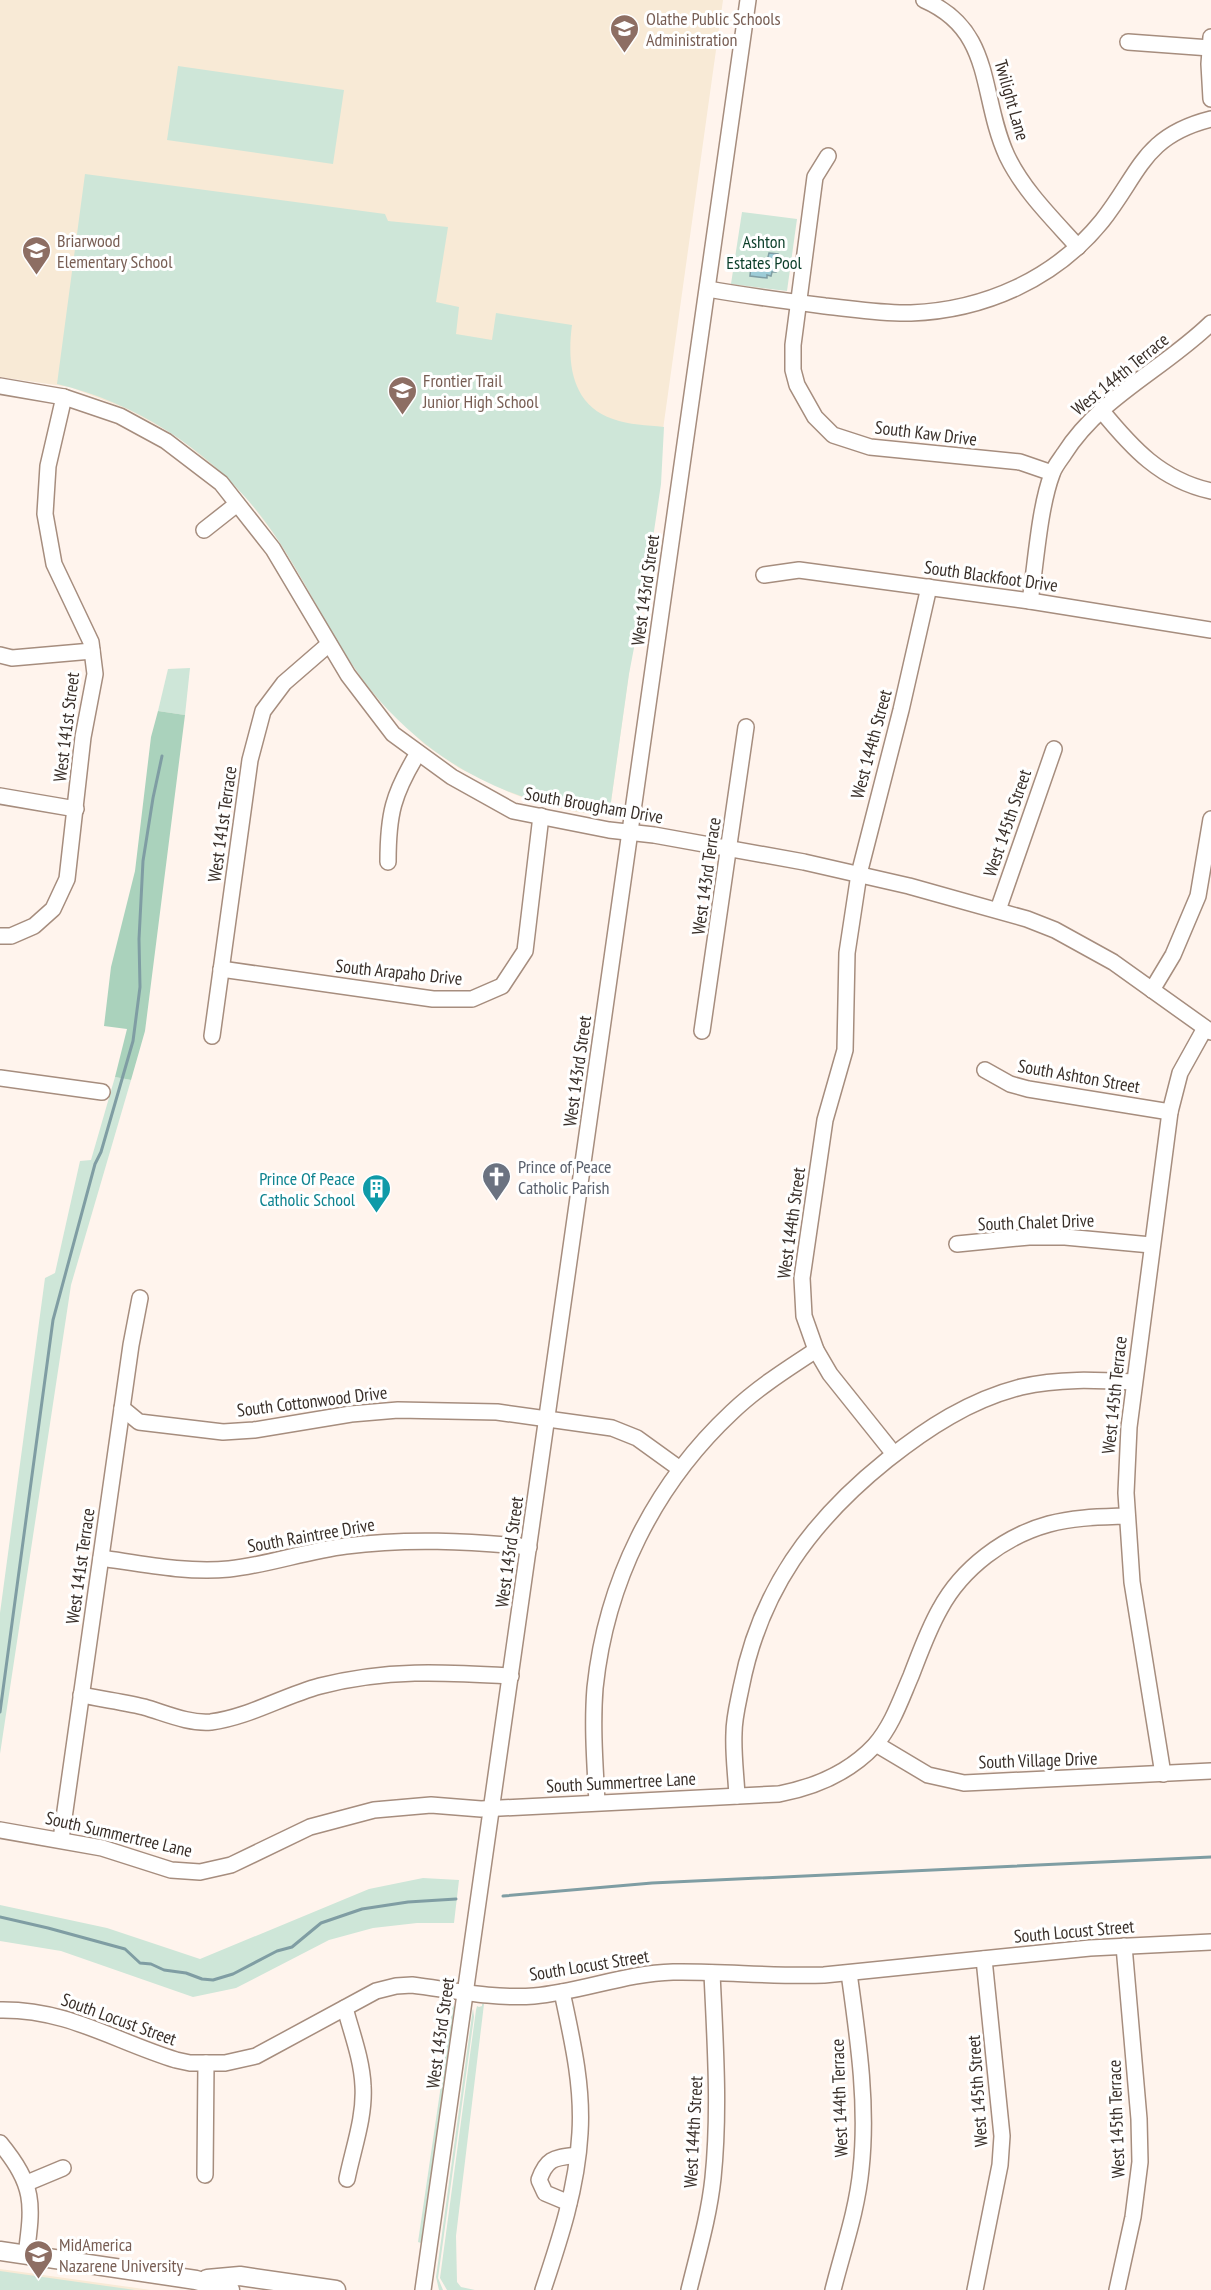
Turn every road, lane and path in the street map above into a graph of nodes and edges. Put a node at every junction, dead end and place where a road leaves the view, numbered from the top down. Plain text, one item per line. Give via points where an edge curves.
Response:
1 (748, 0) edge
2 (924, 0) edge
3 (1211, 37) edge
4 (1128, 42) dead end
5 (1210, 48) edge
6 (1211, 99) edge
7 (1211, 119) edge
8 (828, 156) dead end
9 (1078, 247) junction
10 (708, 289) junction
11 (797, 303) junction
12 (1211, 323) edge
13 (0, 386) edge
14 (64, 397) junction
15 (1101, 410) junction
16 (1052, 473) junction
17 (1211, 491) edge
18 (237, 504) junction
19 (204, 530) dead end
20 (764, 575) dead end
21 (929, 587) junction
22 (1030, 601) junction
23 (1211, 630) edge
24 (329, 644) junction
25 (92, 651) junction
26 (0, 654) edge
27 (746, 727) dead end
28 (1054, 749) dead end
29 (417, 753) junction
30 (0, 796) edge
31 (76, 809) junction
32 (541, 816) junction
33 (1211, 819) edge
34 (631, 832) junction
35 (729, 848) junction
36 (388, 862) dead end
37 (859, 874) junction
38 (998, 910) junction
39 (0, 936) edge
40 (222, 969) junction
41 (1152, 990) junction
42 (1208, 1030) edge
43 (702, 1031) dead end
44 (212, 1036) dead end
45 (985, 1070) dead end
46 (0, 1078) edge
47 (102, 1092) dead end
48 (1170, 1112) junction
49 (957, 1244) dead end
50 (1151, 1245) junction
51 (140, 1298) dead end
52 (816, 1350) junction
53 (1134, 1382) junction
54 (122, 1408) junction
55 (547, 1419) junction
56 (894, 1454) junction
57 (680, 1469) junction
58 (1127, 1516) junction
59 (529, 1547) junction
60 (101, 1558) junction
61 (511, 1676) junction
62 (81, 1695) junction
63 (876, 1744) junction
64 (1211, 1771) edge
65 (1163, 1774) junction
66 (737, 1796) junction
67 (597, 1802) junction
68 (493, 1808) junction
69 (0, 1830) edge
70 (61, 1839) junction
71 (1211, 1942) edge
72 (1124, 1946) junction
73 (984, 1959) junction
74 (849, 1972) junction
75 (712, 1973) junction
76 (466, 1992) junction
77 (562, 1992) junction
78 (345, 2008) junction
79 (0, 2010) edge
80 (206, 2063) junction
81 (0, 2143) edge
82 (577, 2155) junction
83 (63, 2168) dead end
84 (205, 2175) dead end
85 (346, 2179) dead end
86 (27, 2183) junction
87 (569, 2203) junction
88 (0, 2252) edge
89 (26, 2255) junction
90 (196, 2280) junction
91 (230, 2290) edge
92 (336, 2290) edge
93 (423, 2290) edge
94 (543, 2290) edge
95 (689, 2290) edge
96 (833, 2290) edge
97 (975, 2290) edge
98 (1117, 2290) edge

1 - 10 street, West 143rd Street
2 - 9 street, Twilight Lane via 949,14 969,36 981,62 994,122 1008,158 1029,192
3 - 5 street
4 - 5 street
5 - 6 street
7 - 9 street via 1174,133 1152,150
8 - 11 street via 815,177
9 - 11 street via 1048,271 1006,293 940,311 901,313
10 - 11 street
10 - 34 street, West 143rd Street
11 - 16 street, South Kaw Drive via 793,370 797,385 810,410 833,435 870,447 1020,462
12 - 15 street, West 144th Terrace
13 - 14 street, South Brougham Drive
14 - 18 street, South Brougham Drive via 120,416 166,441 221,483
14 - 25 street, West 141st Street via 48,466 45,514 54,564
15 - 16 street, West 144th Terrace via 1075,437
15 - 17 street via 1150,464 1196,488
16 - 22 street, West 144th Terrace
18 - 19 street
18 - 24 street, South Brougham Drive via 273,549
20 - 21 street, South Blackfoot Drive via 799,570
21 - 22 street, South Blackfoot Drive
21 - 37 street, West 144th Street
22 - 23 street, South Blackfoot Drive
24 - 29 street, South Brougham Drive via 393,734
24 - 40 street, West 141st Terrace via 284,683 263,711 250,760
25 - 26 street via 12,658
25 - 31 street, West 141st Street via 94,674
27 - 35 street, West 143rd Terrace
28 - 38 street, West 145th Street
29 - 32 street, South Brougham Drive via 513,811
29 - 36 street via 391,807
30 - 31 street
31 - 39 street, West 141st Street via 68,879 53,909 34,926 11,936
32 - 34 street, South Brougham Drive
32 - 40 street, South Arapaho Drive via 525,951 502,986 472,999 433,999
33 - 41 street via 1198,896 1173,955
34 - 35 street, South Brougham Drive
34 - 55 street, West 143rd Street
35 - 37 street, South Brougham Drive
35 - 43 street, West 143rd Terrace
37 - 38 street, South Brougham Drive
37 - 52 street, West 144th Street via 847,953 844,1050 825,1120 802,1278 804,1316
38 - 41 street, South Brougham Drive via 1083,944
40 - 44 street, West 141st Terrace
41 - 42 street, South Brougham Drive
42 - 48 street, West 145th Terrace via 1180,1074
45 - 48 street, South Ashton Street via 1028,1089
46 - 47 street
48 - 50 street, West 145th Terrace
49 - 50 street, South Chalet Drive via 1065,1237
50 - 53 street, West 145th Terrace
51 - 54 street, West 141st Terrace
52 - 56 street, West 144th Street via 830,1374
52 - 57 street via 733,1410
53 - 56 street via 1052,1382 991,1396 935,1424
53 - 58 street, West 145th Terrace via 1126,1464
54 - 55 street, South Cottonwood Drive via 138,1422 224,1432 398,1410 497,1412
54 - 60 street, West 141st Terrace
55 - 57 street, South Cottonwood Drive via 628,1434
55 - 59 street, West 143rd Street
56 - 66 street via 822,1520 766,1608 744,1673 735,1722
57 - 67 street via 645,1523 617,1586 608,1618 595,1690
58 - 63 street, South Summertree Lane via 1049,1524 1012,1539 969,1570 941,1606 894,1715
58 - 65 street, West 145th Terrace via 1132,1582
59 - 60 street, South Raintree Drive via 459,1541 382,1542 237,1568 199,1570
59 - 61 street, West 143rd Street
60 - 62 street, West 141st Terrace
61 - 62 street via 428,1671 354,1678 210,1722
61 - 68 street, West 143rd Street
62 - 70 street, West 141st Terrace
63 - 65 street, South Village Drive via 928,1775 964,1782
63 - 66 street, South Summertree Lane via 824,1782 779,1794
64 - 65 street, South Village Drive
66 - 67 street, South Summertree Lane
67 - 68 street, South Summertree Lane
68 - 70 street, South Summertree Lane via 404,1806 363,1812 310,1827 231,1865 200,1872 171,1870
68 - 76 street, West 143rd Street
69 - 70 street, South Summertree Lane
71 - 72 street, South Locust Street
72 - 73 street, South Locust Street
72 - 98 street, West 145th Terrace via 1140,2162
73 - 74 street, South Locust Street
73 - 97 street, West 145th Street via 1002,2136
74 - 75 street, South Locust Street via 785,1976
74 - 96 street, West 144th Terrace via 862,2085 863,2139 856,2202
75 - 77 street, South Locust Street via 645,1975
75 - 95 street, West 144th Street via 716,2147 704,2232
76 - 77 street, South Locust Street via 507,1996
76 - 78 street, South Locust Street via 396,1986 376,1991
76 - 93 street, West 143rd Street
77 - 82 street via 579,2090
78 - 80 street, South Locust Street via 256,2056
78 - 85 street via 364,2089
79 - 80 street, South Locust Street via 38,2012 75,2020 155,2054
80 - 84 street
81 - 86 street
82 - 87 street
82 - 87 street via 555,2158 544,2166 539,2180 545,2193
83 - 86 street
86 - 89 street via 31,2208
87 - 94 street
88 - 89 main road
89 - 90 main road
90 - 91 main road
90 - 92 main road via 240,2276

